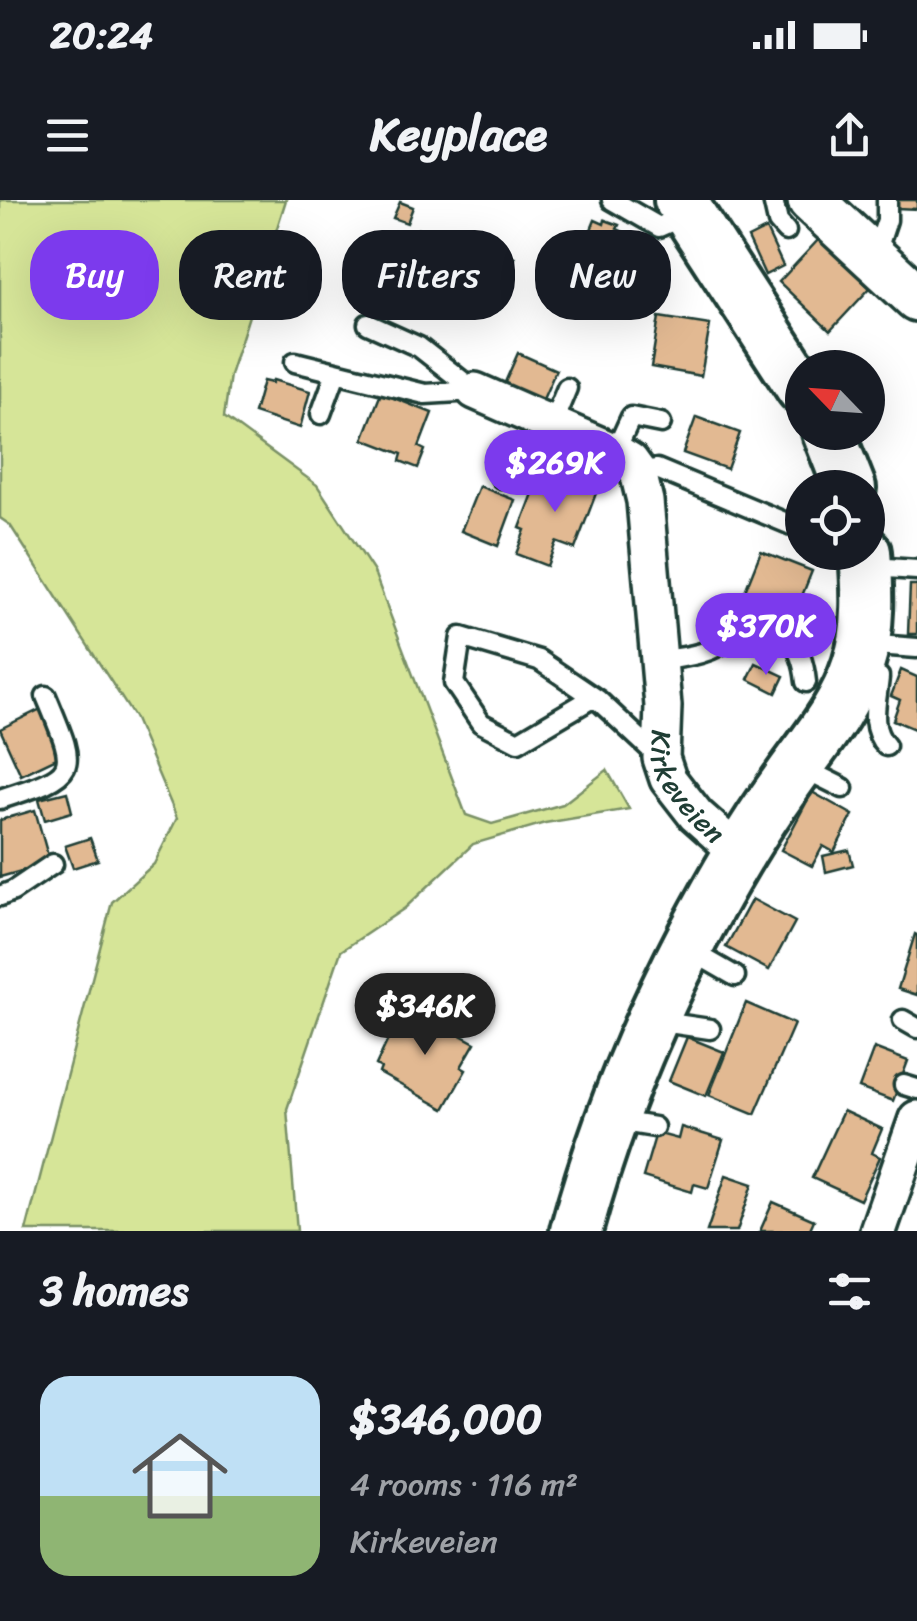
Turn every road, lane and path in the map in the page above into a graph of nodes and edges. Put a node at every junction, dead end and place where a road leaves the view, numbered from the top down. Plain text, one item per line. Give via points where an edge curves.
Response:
1 (612, 200) edge
2 (772, 200) edge
3 (886, 200) edge
4 (685, 207) edge
5 (798, 216) edge
6 (875, 258) junction
7 (917, 298) edge
8 (368, 324) dead end
9 (295, 362) dead end
10 (785, 362) edge
11 (336, 372) junction
12 (568, 388) dead end
13 (476, 391) junction
14 (321, 414) dead end
15 (661, 423) dead end
16 (554, 426) junction
17 (627, 462) junction
18 (501, 478) dead end
19 (785, 522) edge
20 (885, 563) edge
21 (865, 570) edge
22 (917, 570) edge
23 (917, 648) edge
24 (861, 656) junction
25 (660, 661) junction
26 (806, 682) dead end
27 (46, 696) dead end
28 (598, 700) junction
29 (886, 746) dead end
30 (660, 758) junction
31 (798, 766) junction
32 (842, 788) dead end
33 (0, 800) edge
34 (739, 853) junction
35 (54, 864) dead end
36 (0, 896) edge
37 (687, 948) junction
38 (735, 976) dead end
39 (650, 1020) junction
40 (710, 1029) dead end
41 (917, 1119) edge
42 (576, 1231) edge
43 (878, 1231) edge

1 - 4 lane via 659,227
2 - 5 lane via 778,222
3 - 6 lane
4 - 10 main road
5 - 6 street
6 - 7 street
8 - 13 lane via 419,347
9 - 11 lane
11 - 13 lane via 426,394
11 - 14 lane
12 - 16 lane
13 - 16 street
15 - 17 lane via 631,416
16 - 17 street
16 - 18 lane via 540,448
17 - 19 lane
17 - 25 street, Kirkeveien via 645,501
20 - 22 lane
21 - 24 main road, Kirkeveien
23 - 24 lane
24 - 29 lane via 879,677 874,720
24 - 31 main road, Kirkeveien via 827,729
25 - 26 lane via 705,652 743,633 770,632 792,639 803,656
25 - 30 street, Kirkeveien
27 - 33 lane via 68,748 68,765 55,781
28 - 28 lane via 538,660 462,637 454,683 481,723 518,742
28 - 30 lane
30 - 34 street, Kirkeveien via 696,815
31 - 32 lane
31 - 34 main road, Kirkeveien
34 - 37 main road, Kirkeveien
35 - 36 lane
37 - 38 lane
37 - 39 main road, Kirkeveien
39 - 40 lane
39 - 42 main road, Kirkeveien via 633,1124
41 - 43 street

